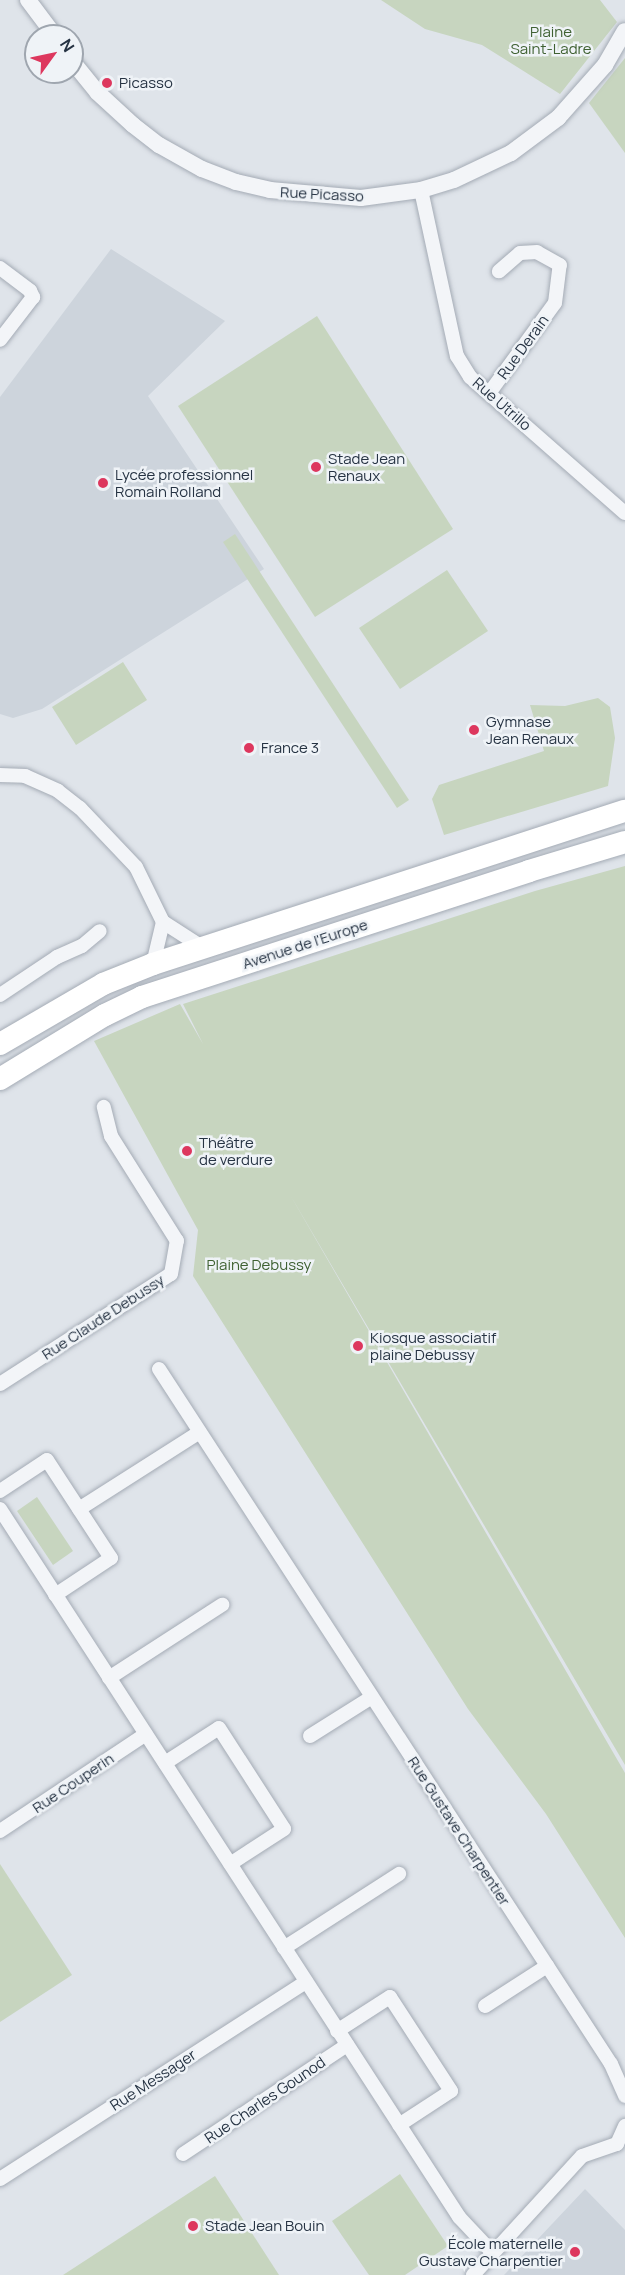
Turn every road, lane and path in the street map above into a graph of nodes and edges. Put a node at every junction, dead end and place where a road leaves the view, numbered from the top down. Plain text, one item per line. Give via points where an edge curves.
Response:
1 (28, 0) edge
2 (46, 24) edge
3 (625, 31) edge
4 (84, 76) edge
5 (421, 190) junction
6 (0, 268) edge
7 (499, 271) dead end
8 (0, 340) edge
9 (490, 392) junction
10 (625, 513) edge
11 (0, 775) edge
12 (625, 811) edge
13 (625, 842) edge
14 (163, 922) junction
15 (100, 931) dead end
16 (201, 947) junction
17 (153, 964) junction
18 (2, 989) edge
19 (0, 1044) edge
20 (0, 1079) edge
21 (104, 1107) dead end
22 (159, 1369) dead end
23 (0, 1384) edge
24 (200, 1432) junction
25 (0, 1491) edge
26 (0, 1509) edge
27 (79, 1509) junction
28 (55, 1595) junction
29 (222, 1605) dead end
30 (109, 1678) junction
31 (372, 1697) junction
32 (146, 1734) junction
33 (310, 1736) dead end
34 (165, 1763) junction
35 (0, 1831) edge
36 (230, 1864) junction
37 (399, 1874) dead end
38 (284, 1948) junction
39 (547, 1966) junction
40 (306, 1982) junction
41 (486, 2006) dead end
42 (337, 2031) junction
43 (347, 2045) junction
44 (625, 2096) edge
45 (399, 2125) junction
46 (625, 2126) edge
47 (183, 2154) dead end
48 (0, 2179) edge
49 (492, 2252) junction
50 (473, 2275) edge

1 - 2 street
3 - 5 street, Rue Picasso via 605,65 558,118 511,153 454,180
4 - 5 street, Rue Picasso via 132,125 159,145 202,169 236,182 298,195 361,198
5 - 9 street, Rue Utrillo via 457,356 470,377
6 - 8 street via 33,297
7 - 9 street, Rue Derain via 520,253 537,252 560,265 555,303
9 - 10 street, Rue Utrillo
11 - 14 street via 25,776 58,790 80,808 136,867
12 - 16 main road, Avenue de l'Europe
13 - 20 main road, Avenue de l'Europe via 142,997 56,1043
14 - 16 street
14 - 17 street
15 - 18 street via 82,946
16 - 17 main road, Avenue de l'Europe
17 - 19 main road, Avenue de l'Europe via 104,984
21 - 23 street, Rue Claude Debussy via 111,1136 177,1241 171,1274
22 - 24 street, Rue Gustave Charpentier
24 - 27 street
24 - 31 street, Rue Gustave Charpentier
25 - 27 street via 47,1460
26 - 28 street
27 - 28 street via 111,1558
28 - 30 street
29 - 30 street
30 - 32 street
31 - 33 street
31 - 39 street, Rue Gustave Charpentier
32 - 34 street
32 - 35 street, Rue Couperin
34 - 36 street
34 - 36 street via 219,1728 284,1829
36 - 38 street
37 - 38 street
38 - 40 street
39 - 41 street
39 - 44 street, Rue Gustave Charpentier via 611,2064
40 - 42 street
40 - 48 street, Rue Messager
42 - 43 street
42 - 45 street via 390,1996 451,2091
43 - 45 street
43 - 47 street, Rue Charles Gounod
45 - 49 street via 459,2217
46 - 49 street via 617,2144 582,2156
49 - 50 street

